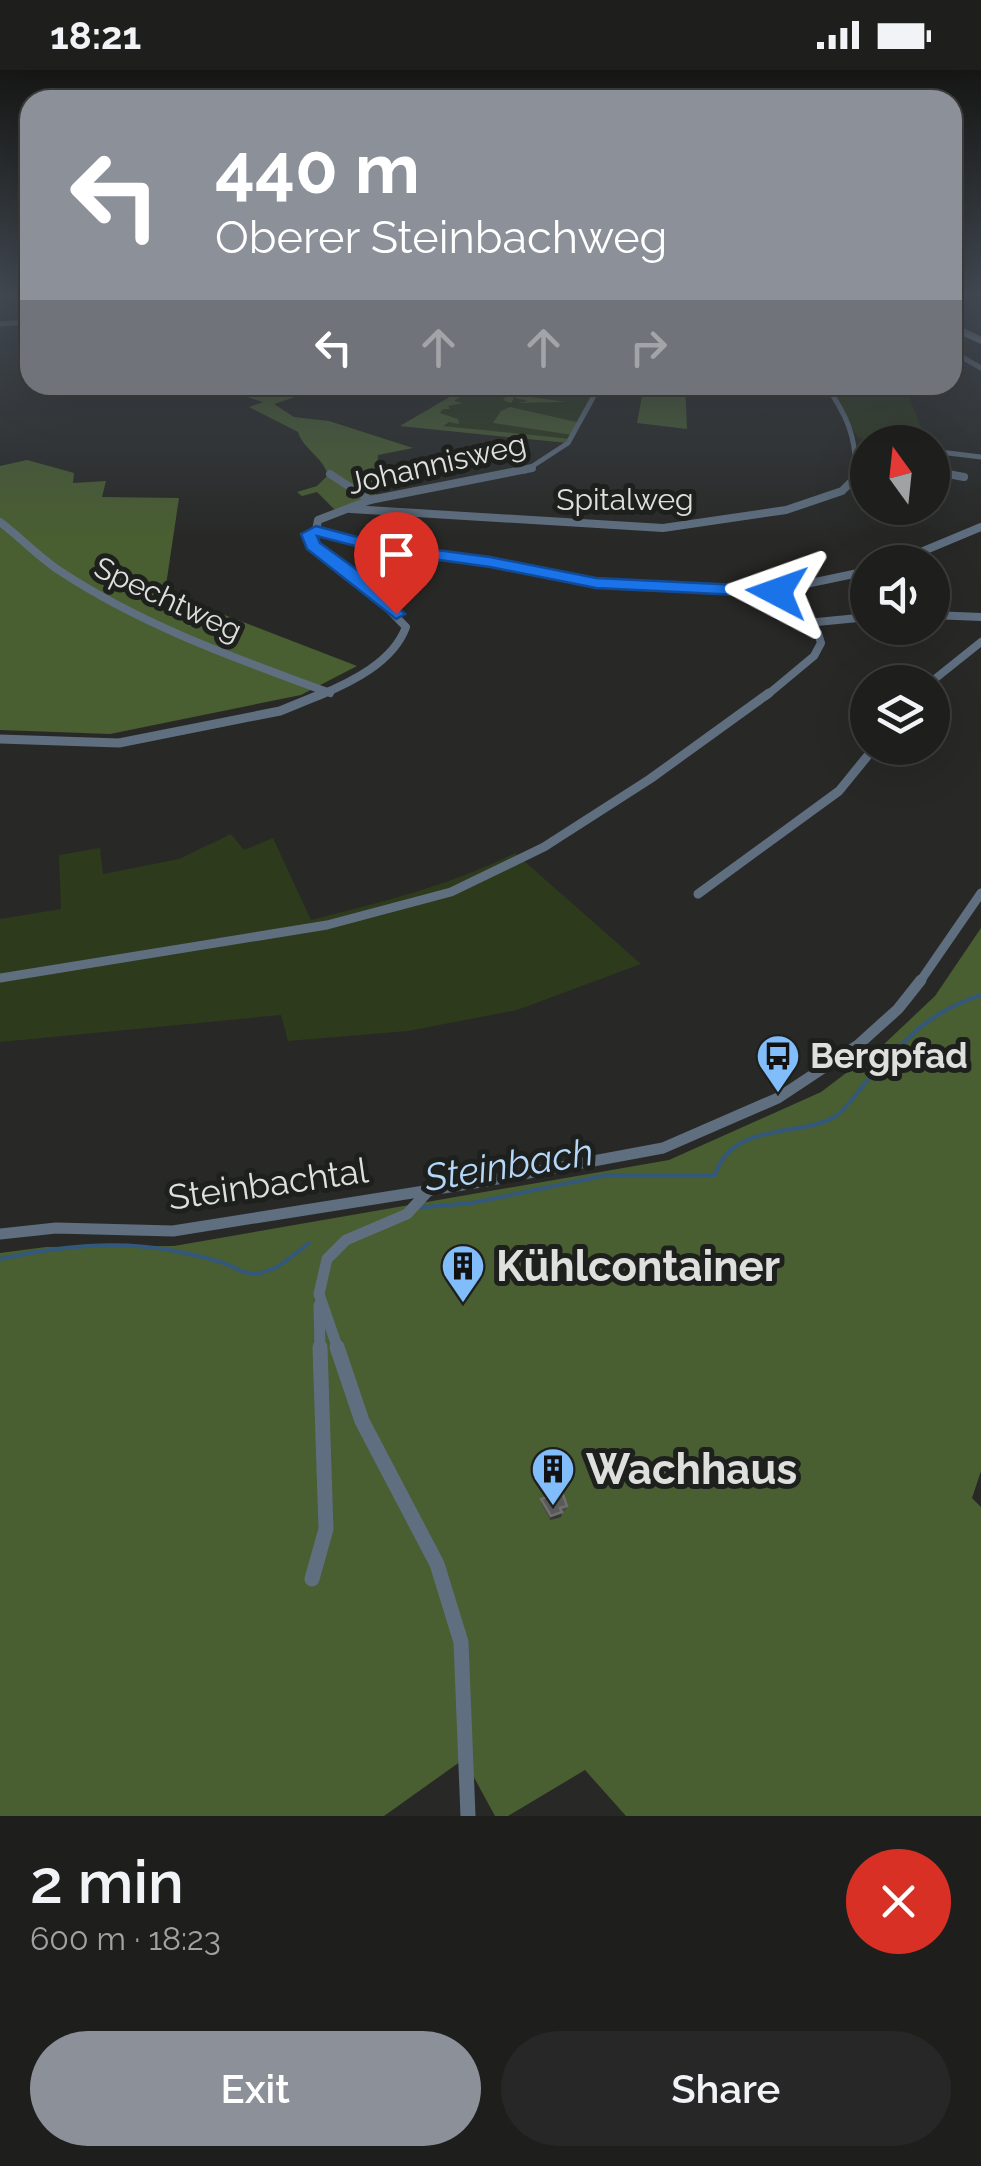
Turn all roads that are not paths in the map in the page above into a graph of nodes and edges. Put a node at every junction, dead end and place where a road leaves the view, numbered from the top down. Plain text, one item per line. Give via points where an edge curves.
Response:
1 (594, 395) edge
2 (835, 395) edge
3 (950, 453) edge
4 (981, 456) edge
5 (330, 474) dead end
6 (950, 474) edge
7 (964, 477) dead end
8 (370, 500) junction
9 (345, 508) junction
10 (0, 522) edge
11 (981, 527) edge
12 (316, 531) junction
13 (938, 545) edge
14 (850, 576) edge
15 (777, 594) junction
16 (950, 616) edge
17 (981, 617) edge
18 (850, 619) edge
19 (807, 623) junction
20 (981, 642) edge
21 (950, 667) edge
22 (330, 692) junction
23 (0, 739) edge
24 (860, 765) edge
25 (981, 893) edge
26 (698, 894) dead end
27 (0, 978) edge
28 (430, 1189) junction
29 (0, 1234) edge
30 (319, 1294) junction
31 (312, 1578) dead end
32 (468, 1816) edge

1 - 8 street, Johannisweg via 568,443 530,470
2 - 9 street, Spitalweg via 851,432 852,480 842,491 786,510 663,528
3 - 4 street
5 - 8 street
6 - 7 street
8 - 9 street, Johannisweg
9 - 12 street, Johannisweg via 318,520
10 - 22 street, Spechtweg via 89,589 193,639
11 - 13 street
12 - 15 street via 596,583
12 - 22 street via 309,534 313,546 355,575 406,627 399,646
14 - 15 street
15 - 19 street
16 - 17 street
18 - 19 street
19 - 27 street via 821,643 774,689 650,779 500,870 451,892 327,925
20 - 21 street
22 - 23 street via 280,711 119,743
24 - 26 street via 839,791
25 - 28 street, Steinbachtal via 898,1009 833,1064 778,1098 663,1148
28 - 29 street, Steinbachtal via 173,1231 56,1228
28 - 30 street via 406,1215 331,1250
30 - 31 street via 326,1529
30 - 32 street via 362,1421 437,1564 461,1642

